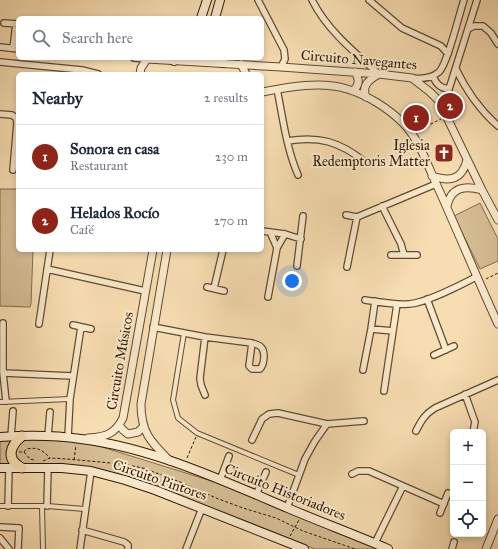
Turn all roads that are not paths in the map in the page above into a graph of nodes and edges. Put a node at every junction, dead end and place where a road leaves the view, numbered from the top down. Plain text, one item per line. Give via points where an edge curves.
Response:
1 (207, 0) edge
2 (220, 0) edge
3 (258, 0) edge
4 (312, 0) edge
5 (369, 0) edge
6 (464, 0) edge
7 (477, 0) edge
8 (202, 16) edge
9 (216, 16) edge
10 (4, 23) dead end
11 (16, 24) edge
12 (468, 29) junction
13 (498, 44) edge
14 (0, 47) edge
15 (16, 48) edge
16 (448, 54) junction
17 (143, 60) edge
18 (176, 60) edge
19 (221, 60) edge
20 (0, 62) edge
21 (241, 64) junction
22 (281, 67) junction
23 (456, 69) junction
24 (90, 72) edge
25 (140, 72) edge
26 (245, 72) edge
27 (355, 72) junction
28 (379, 74) junction
29 (432, 76) junction
30 (412, 78) junction
31 (277, 89) junction
32 (449, 89) junction
33 (353, 91) junction
34 (264, 92) edge
35 (366, 97) junction
36 (446, 113) junction
37 (0, 114) edge
38 (16, 118) edge
39 (498, 126) edge
40 (16, 135) edge
41 (287, 141) junction
42 (467, 160) junction
43 (365, 162) dead end
44 (13, 170) dead end
45 (298, 174) dead end
46 (432, 176) junction
47 (436, 184) junction
48 (482, 190) junction
49 (382, 206) junction
50 (447, 206) junction
51 (346, 215) dead end
52 (303, 216) dead end
53 (357, 217) junction
54 (498, 220) edge
55 (264, 231) edge
56 (270, 232) junction
57 (285, 234) junction
58 (301, 238) junction
59 (276, 248) junction
60 (50, 252) edge
61 (153, 252) edge
62 (167, 252) edge
63 (223, 252) edge
64 (417, 254) dead end
65 (391, 255) dead end
66 (404, 256) junction
67 (297, 266) dead end
68 (347, 267) dead end
69 (47, 269) junction
70 (477, 280) junction
71 (207, 287) dead end
72 (214, 288) junction
73 (145, 291) junction
74 (224, 291) dead end
75 (268, 297) dead end
76 (427, 299) junction
77 (365, 300) dead end
78 (375, 301) junction
79 (397, 304) junction
80 (4, 323) dead end
81 (39, 324) dead end
82 (498, 324) edge
83 (73, 325) dead end
84 (81, 327) junction
85 (153, 327) junction
86 (91, 329) dead end
87 (372, 329) junction
88 (393, 331) junction
89 (184, 333) junction
90 (205, 337) junction
91 (252, 343) junction
92 (454, 346) dead end
93 (446, 350) junction
94 (434, 355) dead end
95 (363, 370) dead end
96 (3, 373) junction
97 (72, 376) junction
98 (498, 380) edge
99 (384, 391) dead end
100 (465, 394) junction
101 (205, 396) dead end
102 (70, 399) junction
103 (3, 401) edge
104 (13, 411) dead end
105 (50, 412) dead end
106 (364, 421) dead end
107 (327, 424) junction
108 (119, 425) junction
109 (144, 427) junction
110 (474, 429) edge
111 (416, 431) dead end
112 (11, 436) junction
113 (22, 436) junction
114 (48, 436) junction
115 (0, 437) edge
116 (76, 438) junction
117 (252, 440) dead end
118 (228, 456) dead end
119 (171, 461) junction
120 (4, 468) edge
121 (22, 468) junction
122 (48, 468) junction
123 (91, 471) junction
124 (266, 472) dead end
125 (352, 474) dead end
126 (299, 475) junction
127 (220, 480) junction
128 (403, 486) junction
129 (448, 493) dead end
130 (256, 494) junction
131 (444, 504) junction
132 (0, 506) edge
133 (8, 506) junction
134 (44, 506) junction
135 (202, 508) junction
136 (287, 508) junction
137 (85, 509) junction
138 (440, 513) dead end
139 (498, 519) edge
140 (0, 527) edge
141 (82, 530) junction
142 (0, 538) edge
143 (454, 542) dead end
144 (375, 543) junction
145 (9, 549) edge
146 (18, 549) edge
147 (43, 549) edge
148 (80, 549) edge
149 (128, 549) edge
150 (186, 549) edge
151 (304, 549) edge
152 (388, 549) edge
153 (452, 549) edge
154 (486, 549) edge

1 - 8 main road
2 - 9 main road
3 - 22 street via 284,50 285,59
4 - 28 street via 336,34
5 - 16 street via 402,28 441,46
6 - 16 street, Circuito Navegantes
7 - 12 street
10 - 11 street
12 - 13 street via 483,26
12 - 23 street
14 - 15 street
16 - 29 street, Circuito Navegantes via 442,68
17 - 25 street
18 - 19 street, Circuito Navegantes
19 - 21 street, Circuito Navegantes
20 - 24 street
21 - 22 street, Circuito Navegantes
21 - 26 street
22 - 27 street, Circuito Navegantes
23 - 32 street
23 - 39 street via 471,95 490,120
27 - 28 street, Circuito Navegantes
27 - 33 street via 359,83
28 - 30 street, Circuito Navegantes
28 - 35 street via 366,84
29 - 30 street, Circuito Navegantes
29 - 32 street via 438,85
30 - 36 street via 435,96
31 - 33 street via 311,85 334,86
31 - 34 street
31 - 41 street
32 - 36 street
33 - 35 street
35 - 46 street via 404,124 412,134
36 - 42 street
37 - 38 street
40 - 44 street
41 - 43 street via 320,139 347,149
41 - 45 street
42 - 46 street via 460,175 454,178
42 - 48 street
46 - 47 street
47 - 49 street
47 - 50 street
48 - 50 street via 472,187 460,188 451,195
48 - 54 street
49 - 53 street
49 - 66 street via 401,244
50 - 70 street
51 - 53 street
52 - 58 street
53 - 68 street
55 - 56 street
56 - 57 street
56 - 59 street
57 - 58 street
57 - 59 street
58 - 67 street
59 - 75 street
60 - 69 street
61 - 73 street, Circuito Músicos
62 - 85 street, Circuito Historiadores
63 - 72 street
64 - 66 street
65 - 66 street
69 - 73 street
69 - 81 street
70 - 76 street
70 - 82 street
71 - 72 street
72 - 74 street
73 - 108 street, Circuito Músicos via 126,409
76 - 79 street via 410,304
76 - 93 street
77 - 78 street
78 - 79 street
78 - 87 street
79 - 88 street
80 - 96 street
83 - 84 street
84 - 86 street
84 - 97 street
85 - 89 street
85 - 109 street, Circuito Historiadores via 141,404
87 - 88 street
87 - 95 street
88 - 99 street
89 - 90 street
89 - 126 street via 173,400 178,418 197,434
90 - 91 street
90 - 101 street via 200,378
91 - 91 street via 262,347 264,352 263,365 260,369 252,369 249,366
92 - 93 street
93 - 94 street
96 - 97 street
96 - 103 street
97 - 102 street
98 - 100 street
100 - 110 street via 475,422
100 - 111 street via 427,413
102 - 103 street
102 - 116 street
104 - 112 street
105 - 114 street
106 - 107 street
107 - 117 street via 269,414 262,419
107 - 126 street via 305,459
108 - 109 street via 128,434 138,432
108 - 116 street, Circuito Músicos via 108,435
109 - 119 street, Circuito Historiadores via 153,444
112 - 113 main road, Circuito Músicos
112 - 115 main road, Circuito Músicos
113 - 114 main road, Circuito Músicos
113 - 121 main road via 14,443 11,452 15,462
114 - 116 main road, Circuito Músicos
116 - 119 main road, Circuito Historiadores
118 - 127 street
119 - 127 main road, Circuito Historiadores
120 - 121 main road, Circuito Pintores
120 - 133 street
121 - 122 main road, Circuito Pintores
122 - 123 main road, Circuito Pintores
122 - 134 street
123 - 135 main road, Circuito Pintores via 156,490
123 - 137 street
124 - 130 street
125 - 128 street via 369,471
126 - 136 street
127 - 130 main road, Circuito Historiadores
128 - 131 street
128 - 144 street
129 - 131 street
130 - 136 main road, Circuito Historiadores
131 - 138 street
132 - 133 street
133 - 134 street
134 - 137 street
134 - 147 street
135 - 150 street
135 - 151 main road, Circuito Pintores
136 - 144 main road, Circuito Historiadores
137 - 141 street
139 - 154 street
140 - 146 street via 19,528
141 - 148 street
141 - 149 street via 124,542
142 - 145 street
143 - 153 street
144 - 152 main road, Circuito Historiadores

